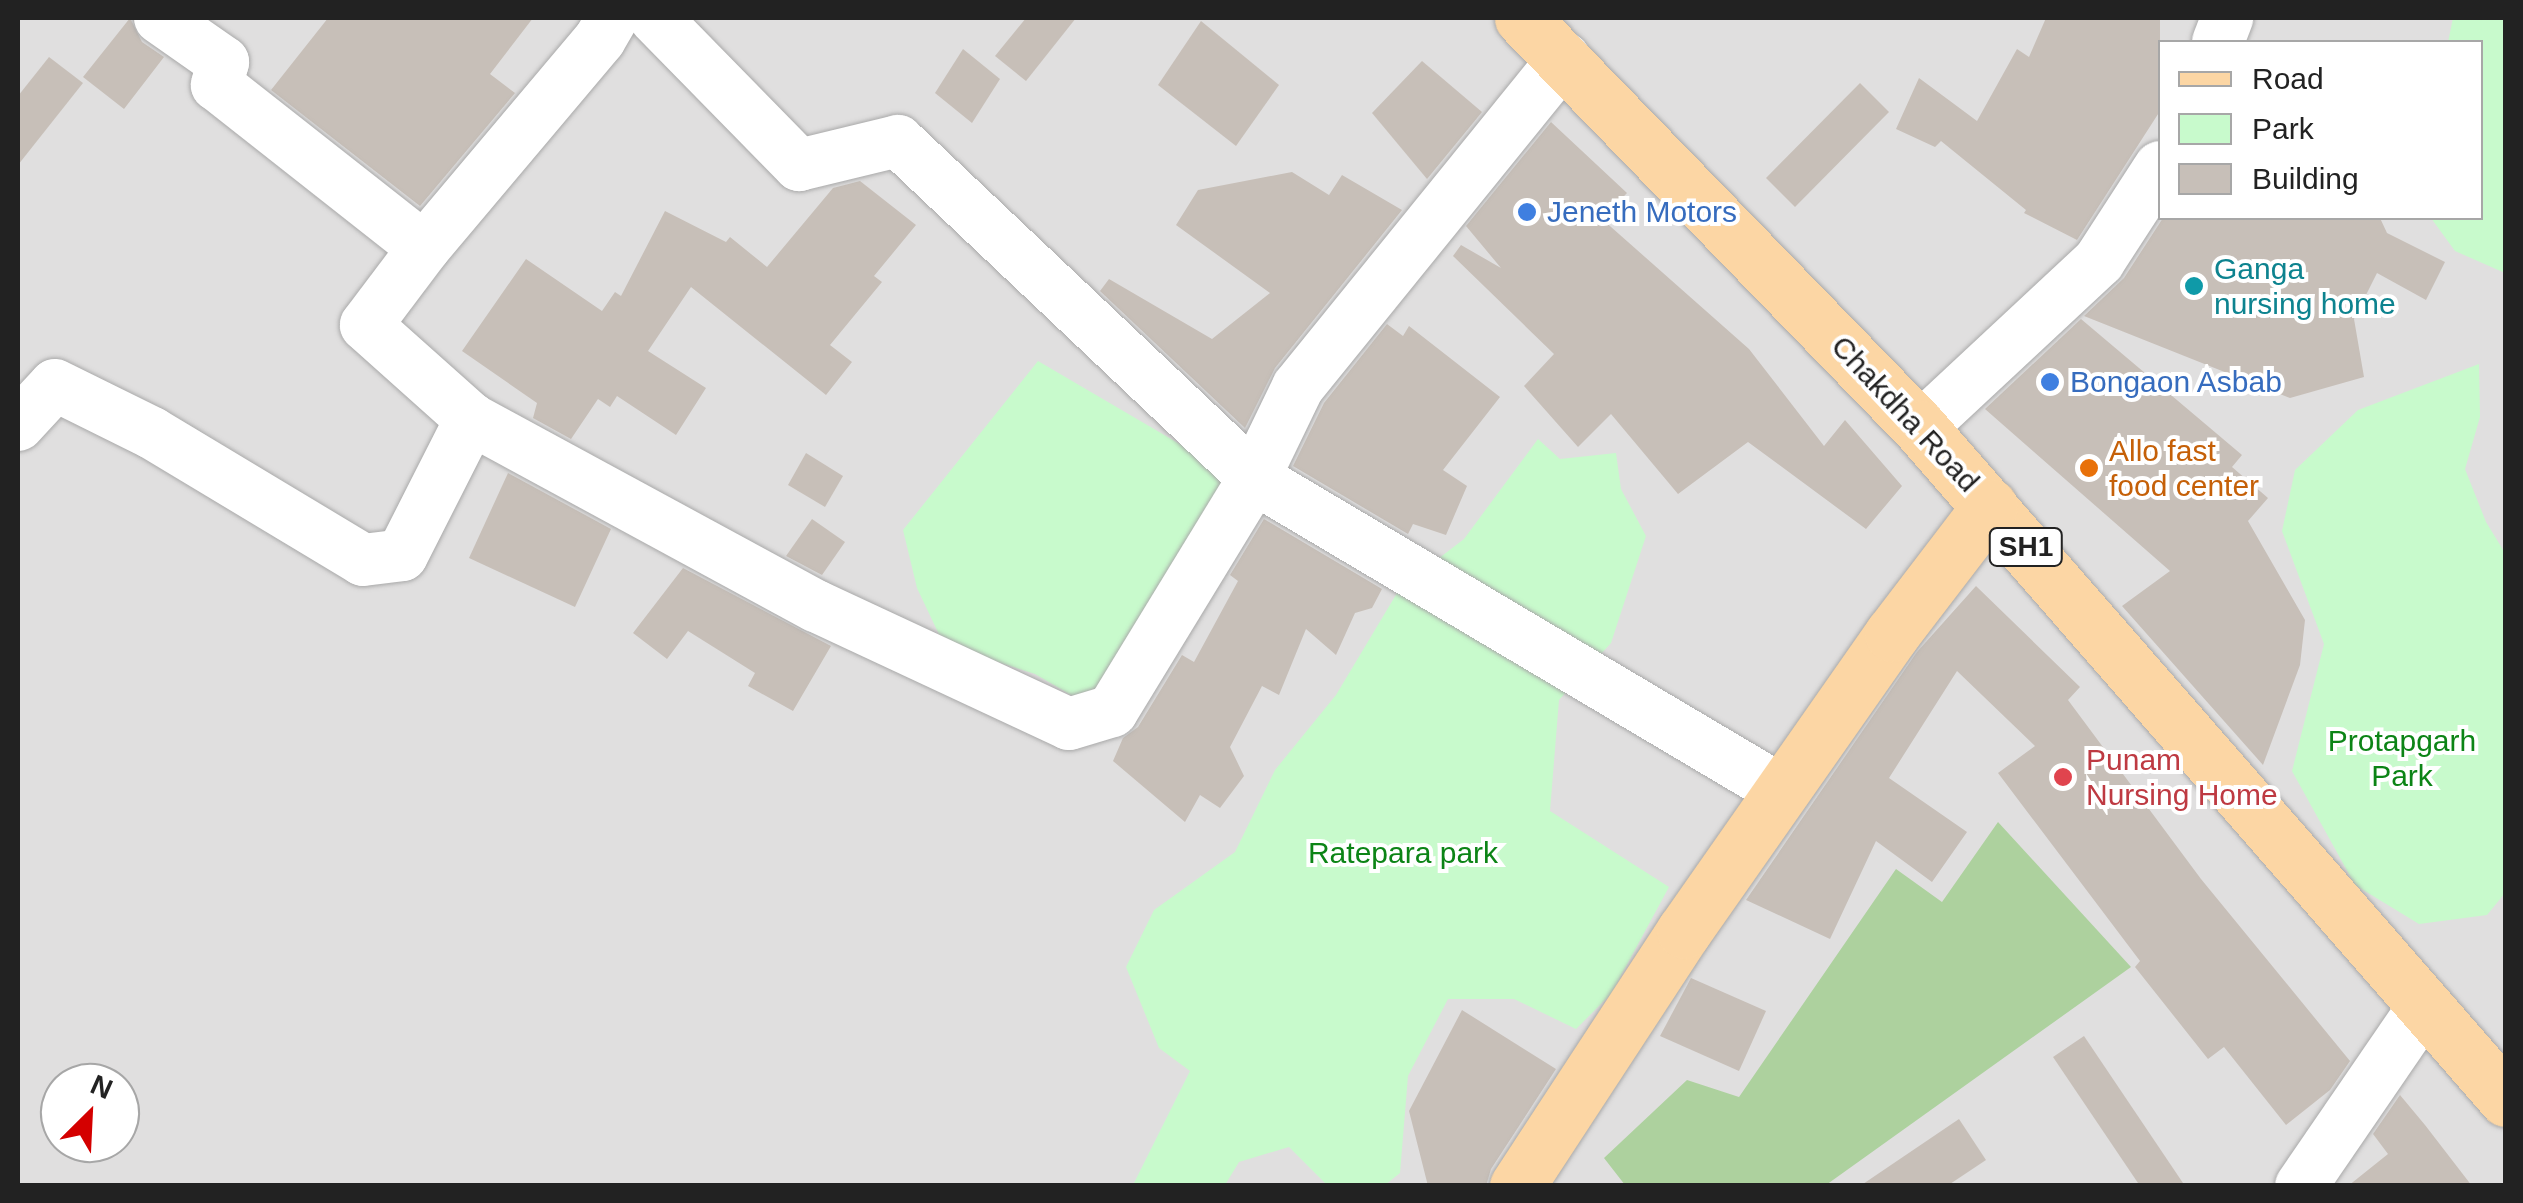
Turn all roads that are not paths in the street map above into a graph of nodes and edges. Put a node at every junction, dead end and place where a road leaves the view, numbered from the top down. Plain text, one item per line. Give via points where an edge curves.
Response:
1 (160, 18) edge
2 (612, 18) edge
3 (655, 18) edge
4 (1522, 18) edge
5 (1564, 58) junction
6 (2158, 170) edge
7 (424, 248) junction
8 (471, 419) junction
9 (18, 426) edge
10 (1920, 428) junction
11 (1254, 478) junction
12 (1990, 506) junction
13 (1782, 791) junction
14 (2423, 1008) junction
15 (2506, 1099) edge
16 (1517, 1186) edge
17 (2301, 1186) edge

1 - 7 street via 223,62 217,86
2 - 7 street
3 - 11 street via 798,165 898,141
4 - 5 main road, Chakdha Road / SH1
5 - 10 main road, Chakdha Road / SH1
5 - 11 street via 1320,355
6 - 10 street via 2099,262
7 - 8 street via 366,325
8 - 9 street via 402,555 364,560 152,433 55,385
8 - 11 street via 816,606 1069,724 1112,711
10 - 12 main road, Chakdha Road / SH1
11 - 13 street
12 - 13 main road
12 - 14 main road, Chakdha Road / SH1
13 - 16 main road
14 - 15 main road, Chakdha Road / SH1
14 - 17 street

